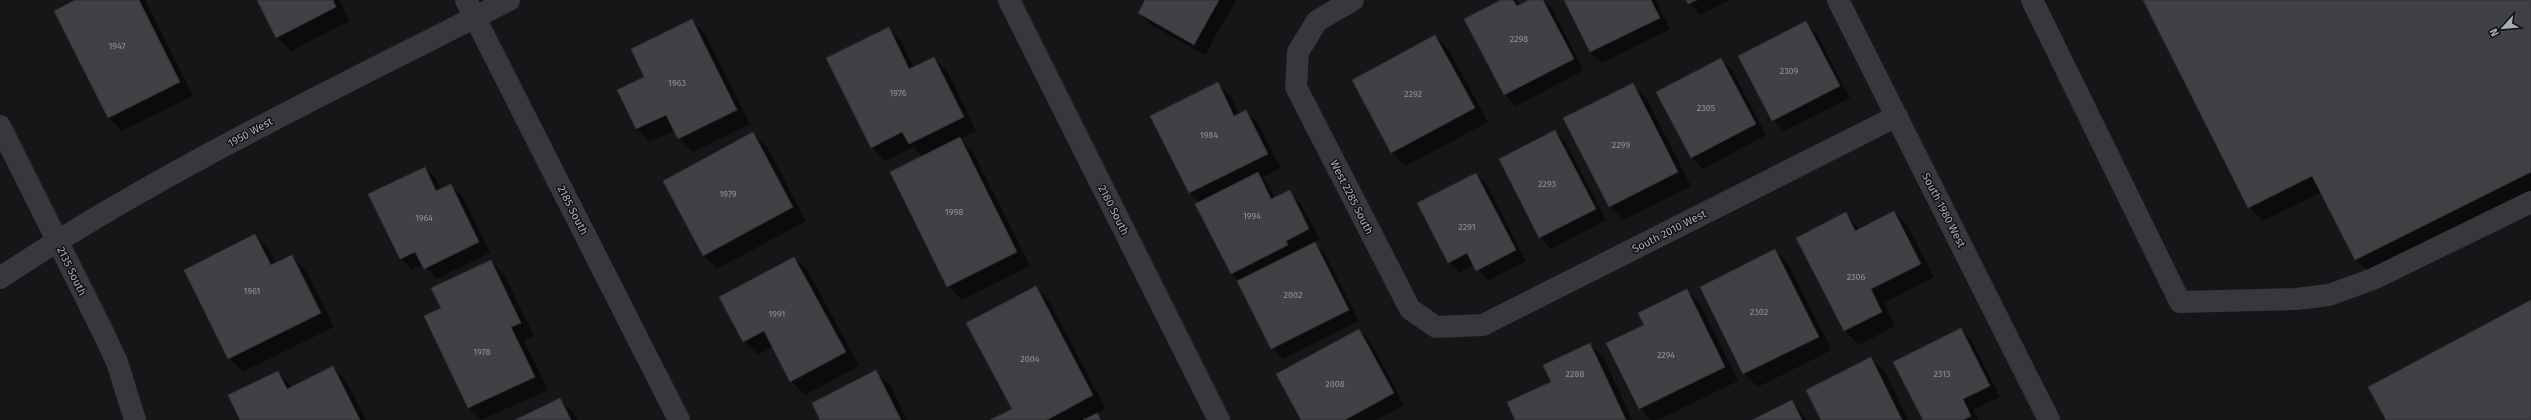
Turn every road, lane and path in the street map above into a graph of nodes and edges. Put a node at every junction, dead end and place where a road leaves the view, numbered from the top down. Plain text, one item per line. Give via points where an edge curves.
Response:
1 (509, 0) edge
2 (1009, 0) edge
3 (1353, 0) edge
4 (1838, 0) edge
5 (2032, 0) edge
6 (471, 9) edge
7 (1897, 116) junction
8 (0, 126) edge
9 (2531, 202) edge
10 (58, 240) junction
11 (0, 278) edge
12 (1436, 327) joint
13 (135, 420) edge
14 (679, 420) edge
15 (1219, 420) edge
16 (2049, 420) edge

1 - 6 street, 1950 West
2 - 15 street, 2180 South
3 - 12 street, West 2285 South via 1317,21 1298,52 1296,87 1410,310
4 - 7 street, South 1980 West
5 - 9 street via 2180,302 2296,300 2329,295 2373,279
6 - 10 street, 1950 West
6 - 14 street, 2185 South
7 - 12 street, South 2010 West via 1483,325
7 - 16 street, South 1980 West
8 - 10 street, 2135 South
10 - 11 street, 1950 West
10 - 13 street, 2135 South via 117,362

